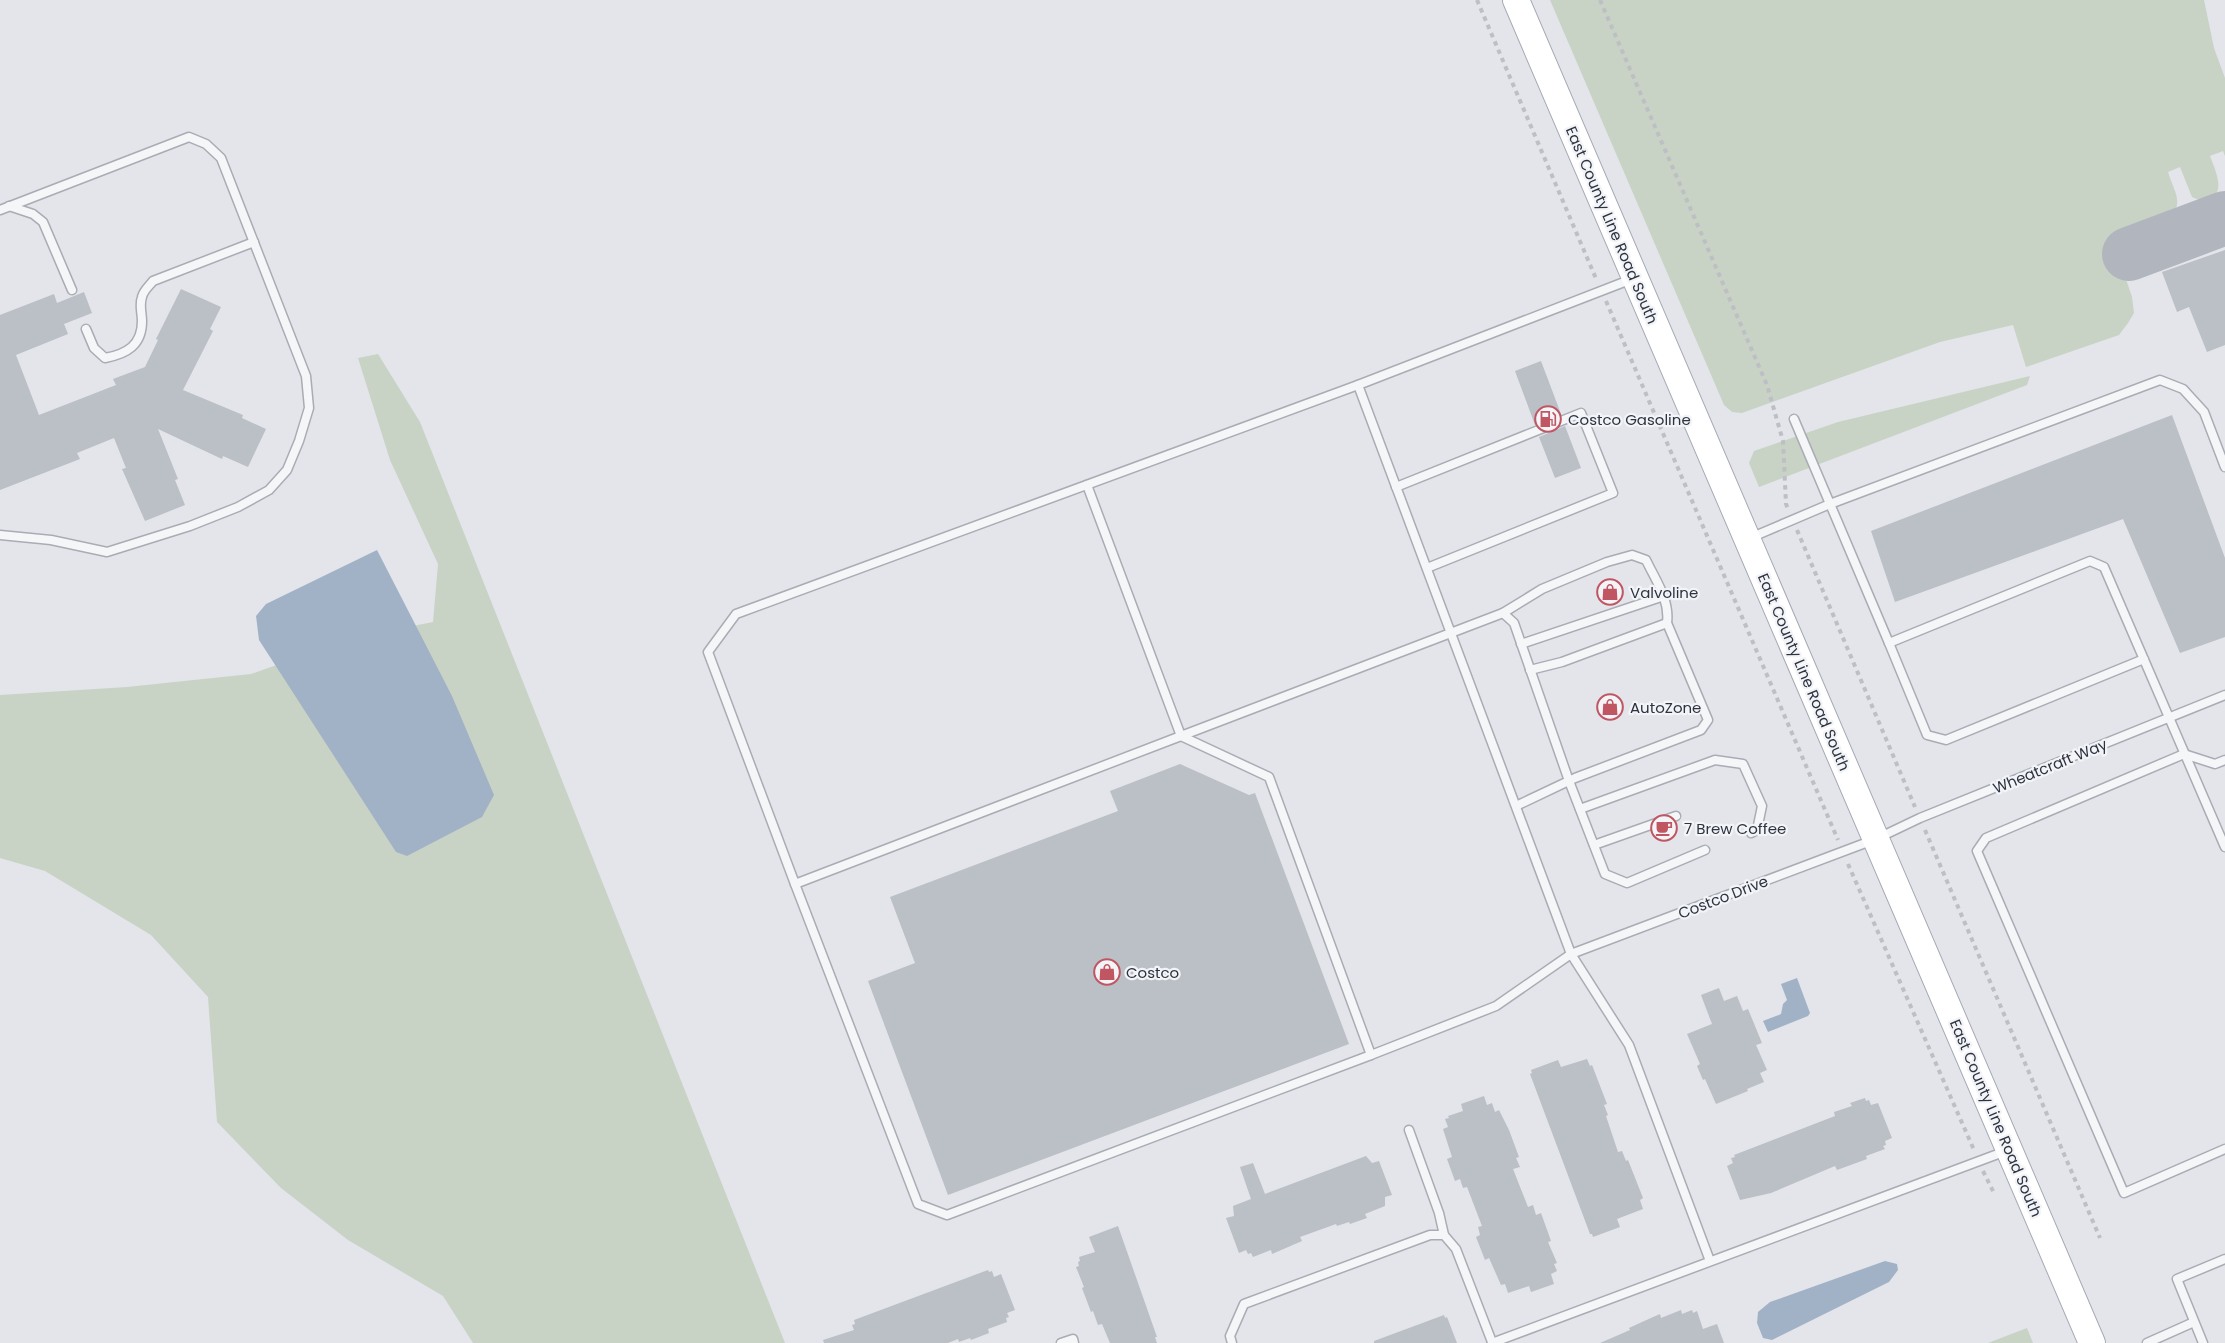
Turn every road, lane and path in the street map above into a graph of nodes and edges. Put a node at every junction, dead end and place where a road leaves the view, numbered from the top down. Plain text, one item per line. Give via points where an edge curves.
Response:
1 (1477, 0) edge
2 (1516, 0) edge
3 (1600, 0) edge
4 (4, 208) edge
5 (254, 242) junction
6 (1635, 278) junction
7 (72, 290) dead end
8 (1602, 291) junction
9 (86, 329) dead end
10 (1359, 386) junction
11 (1794, 418) dead end
12 (2225, 467) edge
13 (1087, 485) junction
14 (1396, 487) junction
15 (1830, 504) junction
16 (1793, 520) junction
17 (0, 535) edge
18 (1747, 539) junction
19 (1427, 568) junction
20 (1664, 596) junction
21 (1503, 613) junction
22 (1667, 623) junction
23 (1451, 632) junction
24 (1889, 643) junction
25 (1521, 644) junction
26 (2144, 659) junction
27 (1530, 670) junction
28 (2225, 696) edge
29 (2168, 717) junction
30 (1182, 736) junction
31 (2184, 754) junction
32 (2225, 760) edge
33 (1569, 781) junction
34 (1516, 806) junction
35 (1580, 810) junction
36 (1676, 816) dead end
37 (1920, 818) junction
38 (1751, 833) dead end
39 (1876, 839) junction
40 (1594, 845) junction
41 (2225, 847) edge
42 (1705, 850) dead end
43 (1842, 851) junction
44 (795, 884) junction
45 (1571, 954) junction
46 (1371, 1055) junction
47 (1409, 1130) dead end
48 (2225, 1149) edge
49 (2010, 1150) junction
50 (1979, 1161) junction
51 (1994, 1193) dead end
52 (1444, 1235) junction
53 (2100, 1238) dead end
54 (2225, 1259) edge
55 (1710, 1261) junction
56 (2194, 1322) junction
57 (1492, 1342) edge
58 (1061, 1343) edge
59 (1074, 1343) edge
60 (1232, 1343) edge
61 (2092, 1343) edge
62 (2147, 1343) edge
63 (2203, 1343) edge

1 - 8 path
2 - 6 main road, East County Line Road South
3 - 16 path via 1767,385 1783,441 1786,504
4 - 5 lane via 189,137 206,144 221,158
4 - 7 lane via 33,213 43,222
5 - 9 lane via 153,281 142,294 139,341 122,355 105,358 94,348
5 - 17 lane via 306,376 309,408 287,470 269,490 238,507 106,552 51,540
6 - 8 lane
6 - 18 main road, East County Line Road South
8 - 10 lane
8 - 43 path
10 - 13 lane
10 - 14 lane
11 - 15 lane
12 - 15 lane via 2204,412 2183,389 2160,380
13 - 30 lane
13 - 44 lane, Costco Drive via 736,614 708,652
14 - 19 lane
14 - 19 lane via 1581,413 1613,493
15 - 16 lane
15 - 24 lane
16 - 18 lane
16 - 37 path
18 - 39 main road, East County Line Road South
19 - 23 lane
20 - 21 lane via 1646,561 1632,555 1542,590
20 - 22 lane via 1669,610
20 - 25 lane
21 - 23 lane
21 - 25 lane via 1514,623
22 - 27 lane
22 - 33 lane via 1708,720 1701,730
23 - 30 lane
23 - 34 lane
24 - 26 lane via 2090,561 2104,567
24 - 26 lane via 1927,735 1946,740
25 - 27 lane
26 - 29 lane
27 - 33 lane
28 - 29 lane, Wheatcraft Way
29 - 31 lane
29 - 37 lane, Wheatcraft Way
30 - 44 lane
30 - 46 lane via 1269,777
31 - 32 lane via 2215,764
31 - 41 lane
31 - 48 lane via 1986,838 1977,851 2124,1193
33 - 34 lane
33 - 35 lane
34 - 45 lane
35 - 38 lane via 1715,760 1743,764 1762,806 1757,830
35 - 40 lane
36 - 40 lane
37 - 39 lane, Wheatcraft Way
37 - 53 path
39 - 43 lane, Costco Drive
39 - 49 main road, East County Line Road South
40 - 42 lane via 1605,874 1627,883
43 - 45 lane, Costco Drive
43 - 50 path
44 - 46 lane, Costco Drive via 918,1204 947,1215
45 - 46 lane, Costco Drive via 1496,1006
45 - 55 lane via 1629,1045
47 - 52 lane
49 - 50 lane
49 - 61 main road, East County Line Road South
50 - 51 path
50 - 55 lane
52 - 57 lane via 1456,1249
52 - 60 lane via 1430,1235 1244,1305 1230,1336
54 - 56 lane via 2176,1279
55 - 57 lane
56 - 62 lane
56 - 63 lane
58 - 59 lane

